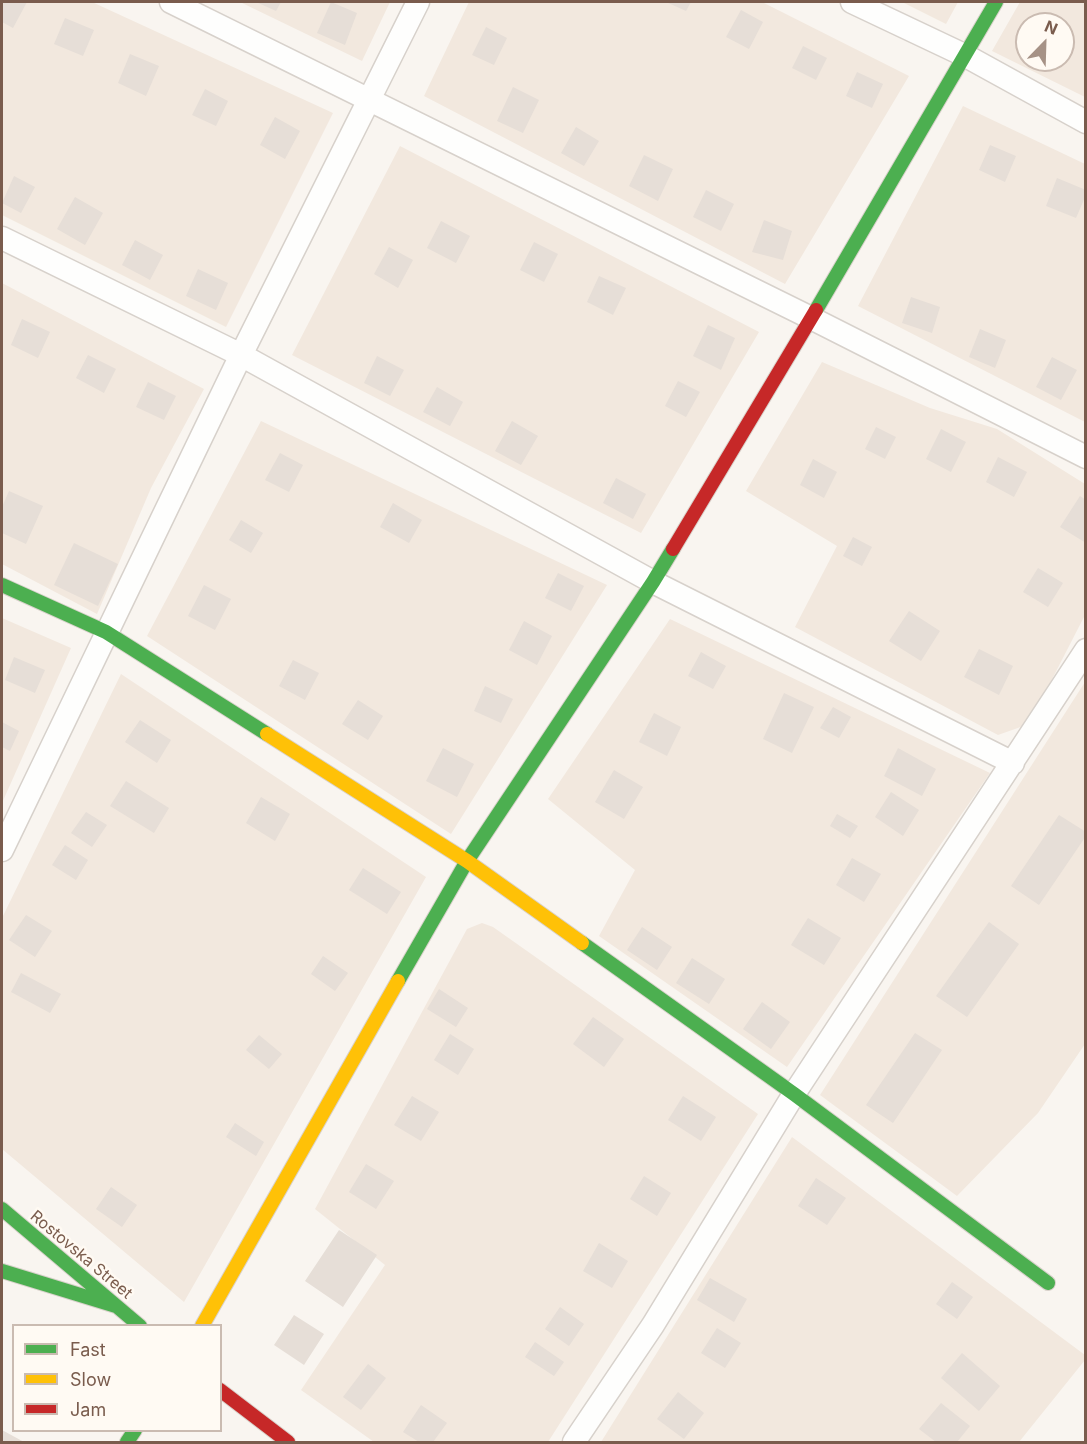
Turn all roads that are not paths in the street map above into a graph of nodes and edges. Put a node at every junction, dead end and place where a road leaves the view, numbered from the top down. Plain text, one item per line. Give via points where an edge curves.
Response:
1 (171, 2) edge
2 (418, 2) edge
3 (852, 2) edge
4 (996, 2) edge
5 (966, 56) junction
6 (368, 99) junction
7 (1086, 122) edge
8 (2, 238) edge
9 (812, 318) junction
10 (241, 355) junction
11 (1086, 457) edge
12 (653, 582) junction
13 (2, 585) edge
14 (106, 632) junction
15 (1086, 650) edge
16 (1013, 763) junction
17 (2, 850) edge
18 (467, 861) junction
19 (794, 1094) junction
20 (2, 1209) edge
21 (2, 1271) edge
22 (1048, 1282) dead end
23 (116, 1306) junction
24 (138, 1324) edge
25 (203, 1324) edge
26 (222, 1392) edge
27 (288, 1443) edge
28 (574, 1443) edge

1 - 6 street
2 - 6 street
3 - 5 street
4 - 5 main road
5 - 7 street
5 - 9 main road
6 - 9 street
6 - 10 street
8 - 10 street
9 - 11 street
9 - 12 main road
10 - 12 street
10 - 14 street
12 - 16 street
12 - 18 main road
13 - 14 main road
14 - 17 street
14 - 18 main road
15 - 16 street
16 - 19 street
18 - 19 main road
18 - 25 main road
19 - 22 main road
19 - 28 street via 653,1326
20 - 23 main road, Rostovska Street
21 - 23 main road
23 - 24 main road, Rostovska Street
26 - 27 main road

